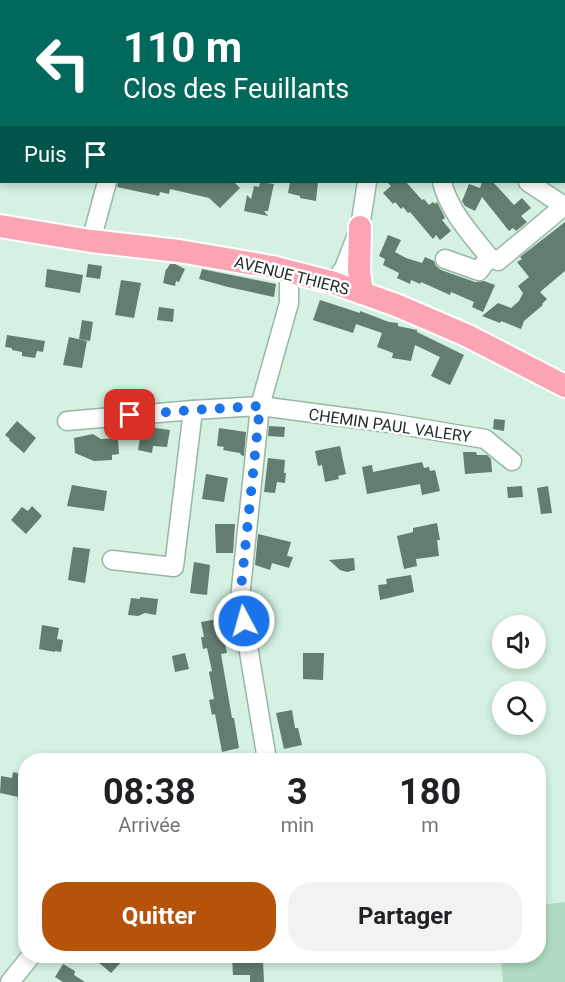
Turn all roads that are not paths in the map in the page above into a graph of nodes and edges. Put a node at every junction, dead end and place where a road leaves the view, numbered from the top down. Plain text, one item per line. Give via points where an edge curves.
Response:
1 (107, 183) edge
2 (367, 183) edge
3 (442, 183) edge
4 (530, 183) edge
5 (564, 206) edge
6 (0, 226) edge
7 (360, 227) junction
8 (91, 241) junction
9 (489, 257) junction
10 (445, 260) dead end
11 (289, 272) junction
12 (334, 283) junction
13 (362, 293) junction
14 (565, 386) edge
15 (260, 406) junction
16 (194, 410) junction
17 (67, 421) dead end
18 (513, 461) dead end
19 (112, 560) dead end
20 (266, 753) edge
21 (25, 963) edge
22 (9, 982) edge

1 - 8 street
2 - 7 street
3 - 9 street via 453,211
4 - 5 street
5 - 9 street via 498,261
6 - 8 main road, AVENUE THIERS
7 - 12 street
7 - 13 main road via 358,271
8 - 11 main road, AVENUE THIERS via 179,251
9 - 10 street via 479,271
11 - 12 main road, AVENUE THIERS
11 - 15 street via 288,303
12 - 13 main road, AVENUE THIERS
13 - 14 main road, AVENUE THIERS via 466,335
15 - 16 street, CHEMIN PAUL VALERY
15 - 18 street, CHEMIN PAUL VALERY via 485,439
15 - 20 street via 240,598
16 - 17 street, CHEMIN PAUL VALERY
16 - 19 street via 174,567
21 - 22 street

